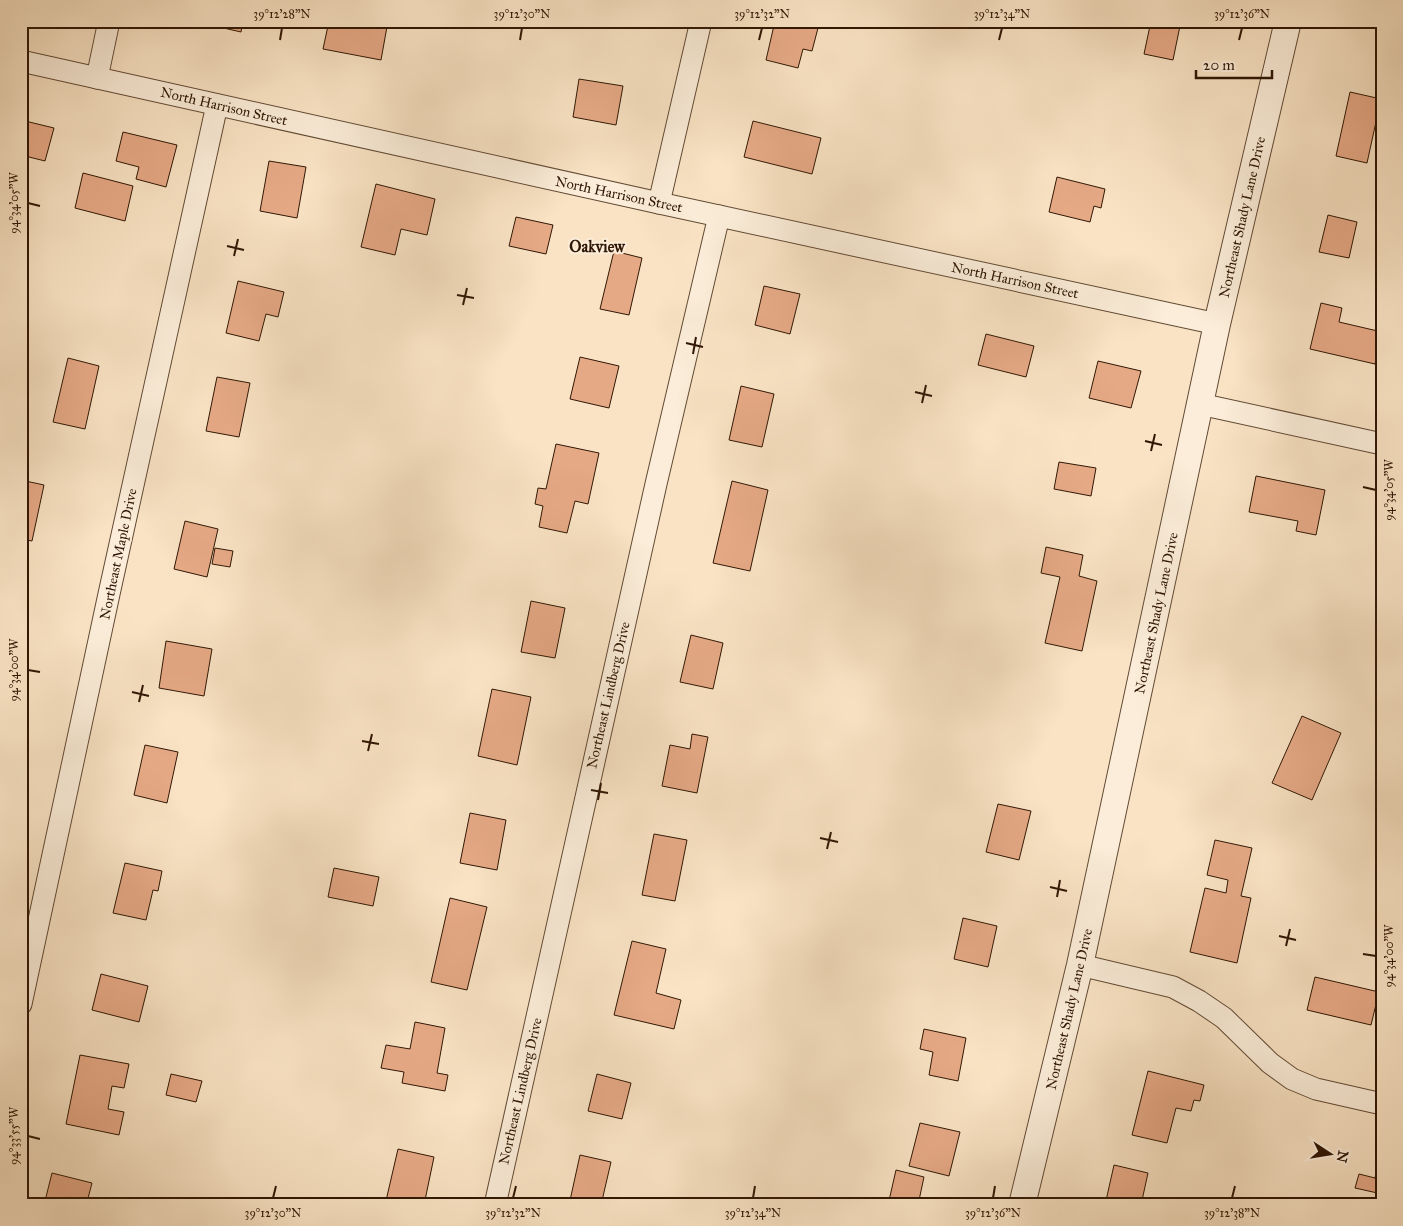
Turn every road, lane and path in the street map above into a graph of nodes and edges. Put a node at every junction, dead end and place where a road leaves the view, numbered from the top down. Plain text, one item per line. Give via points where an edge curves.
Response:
1 (109, 21) edge
2 (701, 21) edge
3 (1288, 21) edge
4 (21, 61) edge
5 (97, 78) junction
6 (216, 105) junction
7 (659, 203) junction
8 (718, 216) junction
9 (1218, 324) junction
10 (1200, 404) junction
11 (1382, 444) edge
12 (1080, 965) junction
13 (21, 1004) edge
14 (1382, 1104) edge
15 (495, 1205) edge
16 (1022, 1205) edge

1 - 5 street
2 - 7 street
3 - 9 street, Northeast Shady Lane Drive
4 - 5 street, North Harrison Street
5 - 6 street, North Harrison Street
6 - 7 street, North Harrison Street
6 - 13 street, Northeast Maple Drive
7 - 8 street, North Harrison Street
8 - 9 street, North Harrison Street
8 - 15 street, Northeast Lindberg Drive
9 - 10 street, Northeast Shady Lane Drive
10 - 11 street
10 - 12 street, Northeast Shady Lane Drive
12 - 14 street via 1173,987 1224,1018 1270,1064 1292,1079 1316,1089
12 - 16 street, Northeast Shady Lane Drive

